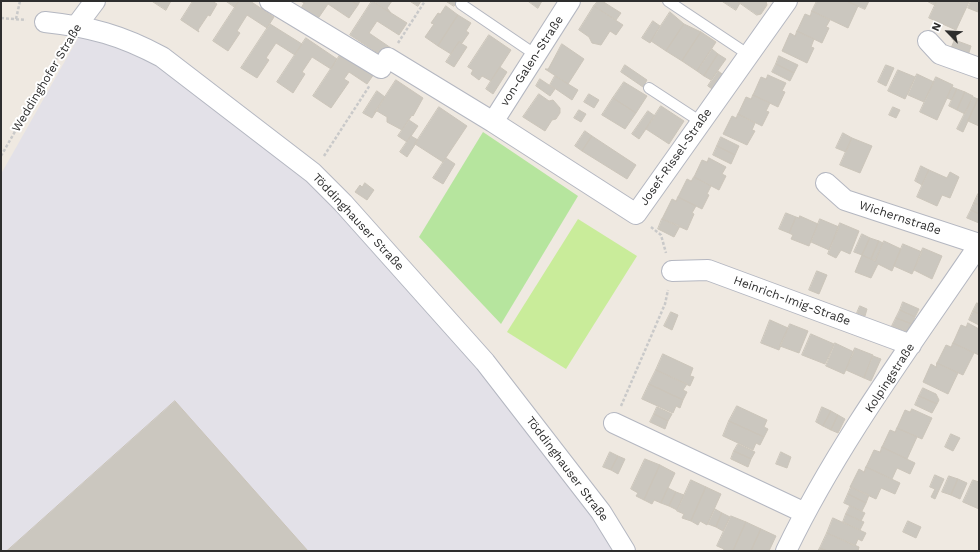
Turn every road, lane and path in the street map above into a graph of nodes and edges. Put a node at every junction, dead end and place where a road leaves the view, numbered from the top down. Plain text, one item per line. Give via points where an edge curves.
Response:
1 (20, 1) edge
2 (95, 1) edge
3 (270, 1) edge
4 (570, 1) edge
5 (668, 1) edge
6 (787, 1) edge
7 (461, 4) dead end
8 (1, 18) edge
9 (16, 19) junction
10 (45, 22) joint
11 (77, 26) junction
12 (928, 41) dead end
13 (536, 55) junction
14 (749, 55) junction
15 (979, 68) edge
16 (649, 88) dead end
17 (493, 122) junction
18 (701, 122) junction
19 (1, 156) edge
20 (826, 183) dead end
21 (636, 214) junction
22 (979, 244) edge
23 (672, 271) junction
24 (911, 345) junction
25 (614, 423) joint
26 (805, 513) junction
27 (625, 551) edge
28 (786, 551) edge

1 - 9 path
2 - 11 street, Weddinghofer Straße
3 - 17 street, Josef-Rissel-Straße
4 - 13 street, von-Galen-Straße
5 - 14 lane
6 - 14 street, Josef-Rissel-Straße
7 - 13 lane
8 - 9 path
9 - 10 path
10 - 11 street, Töddinghauser Straße
11 - 19 path, Weddinghofer Straße
11 - 27 street, Töddinghauser Straße via 113,34 162,57 313,173 485,362 601,512
12 - 15 street via 940,54
13 - 17 street, von-Galen-Straße
14 - 18 street, Josef-Rissel-Straße
16 - 18 lane
17 - 21 street, Josef-Rissel-Straße
18 - 21 street, Josef-Rissel-Straße
20 - 22 street, Wichernstraße via 845,200
21 - 23 path via 661,235
22 - 24 street, Kolpingstraße
23 - 24 street, Heinrich-Imig-Straße via 708,270
23 - 25 path via 665,304
24 - 26 street, Kolpingstraße
25 - 26 street
26 - 28 street, Kolpingstraße

